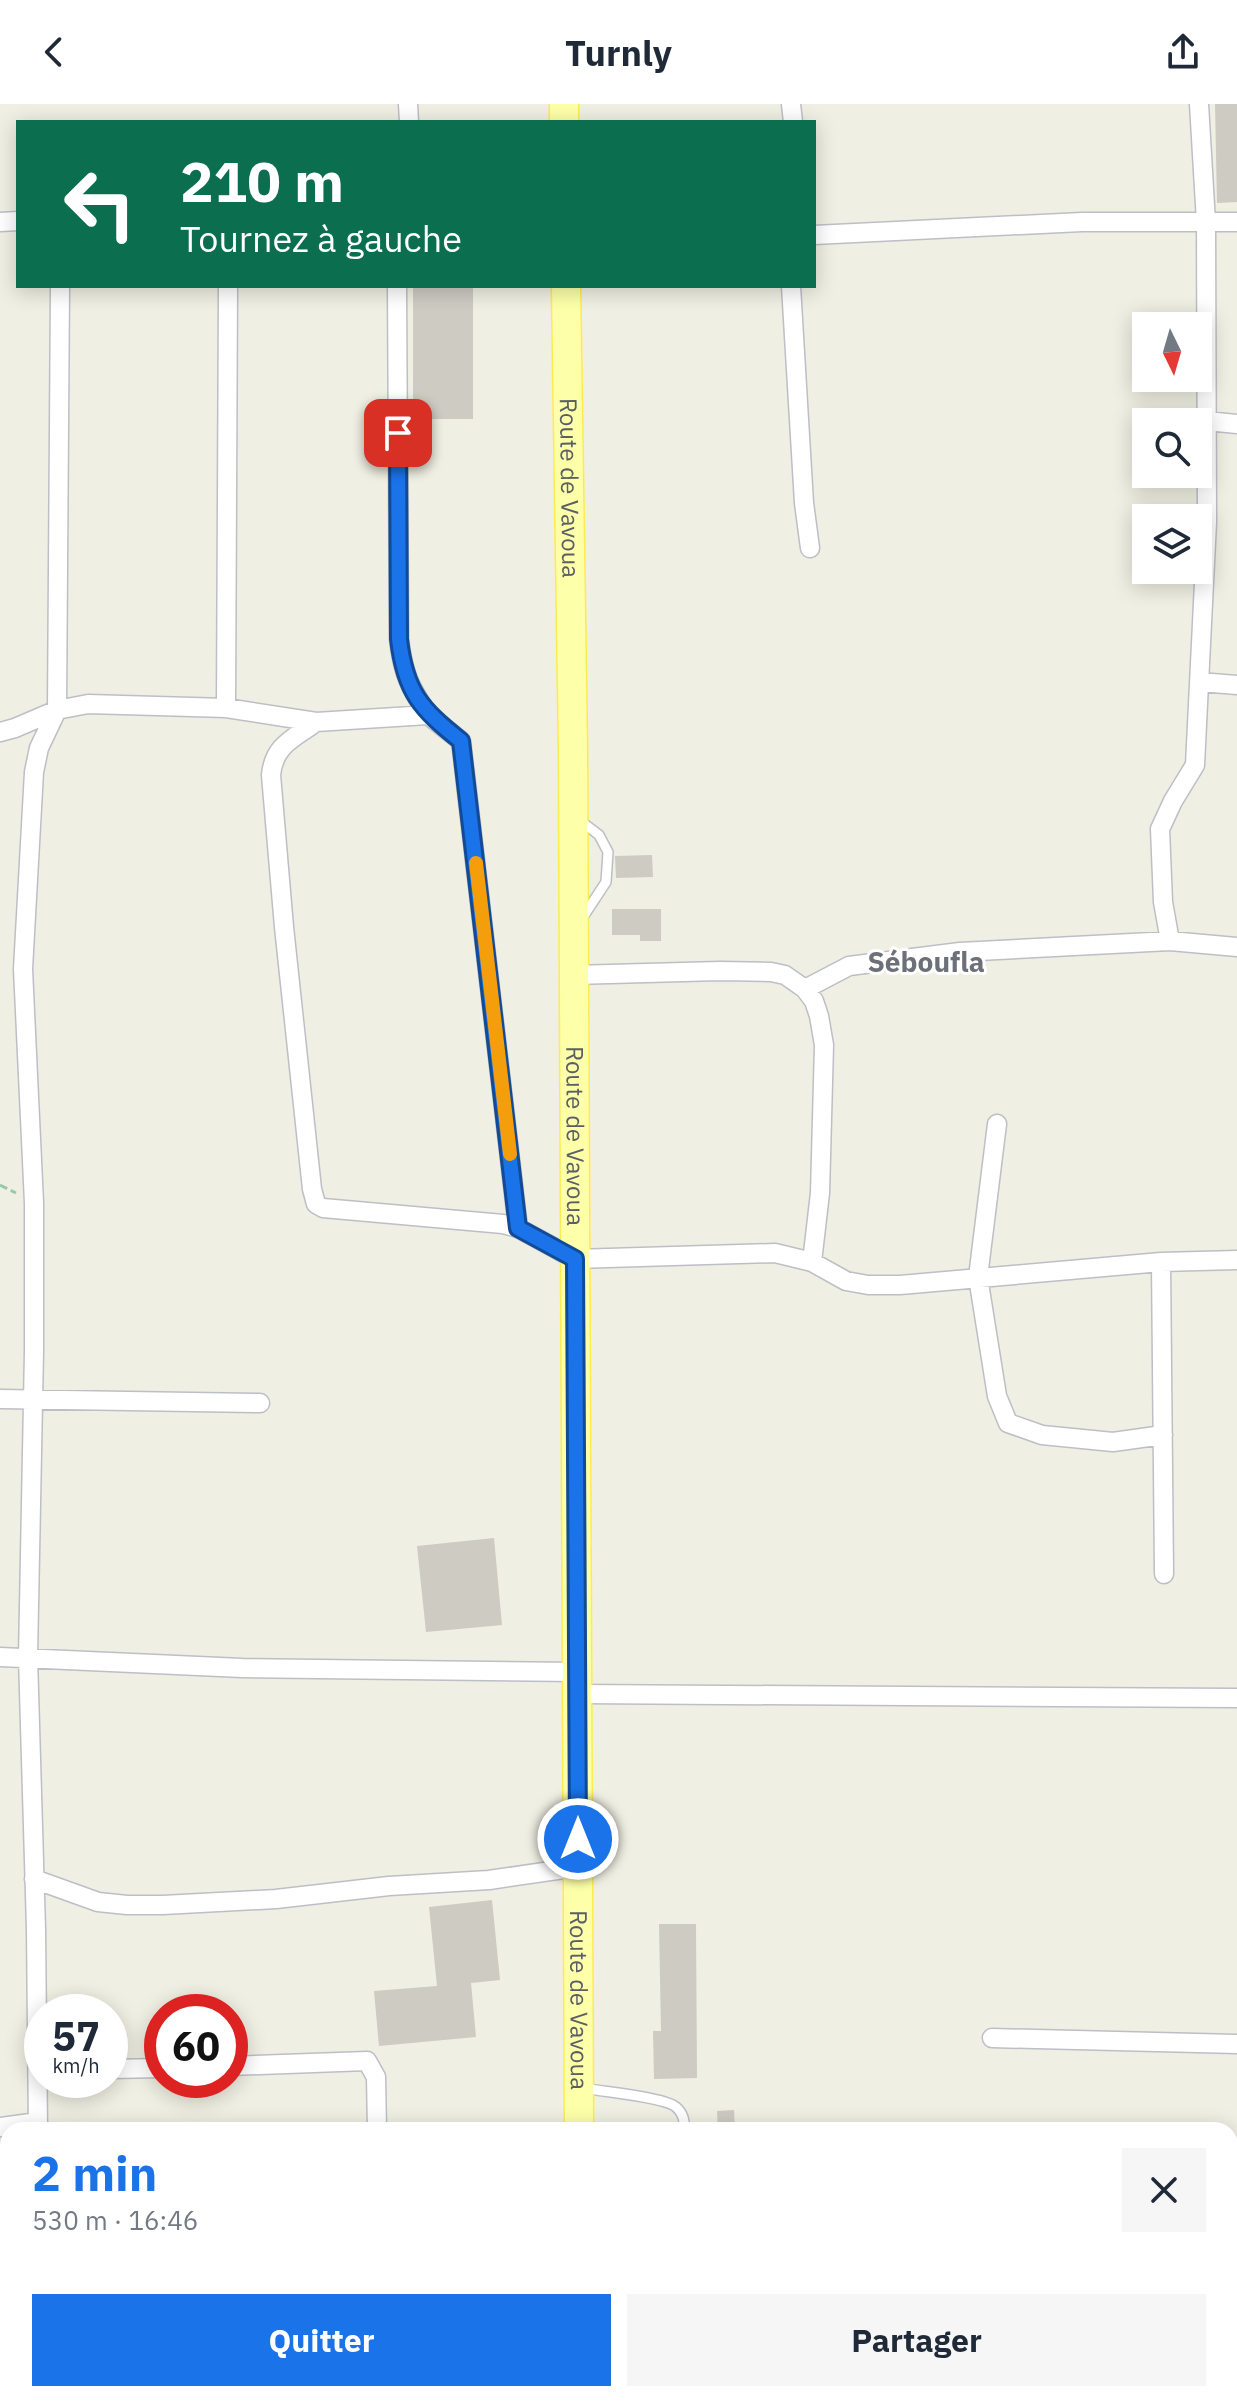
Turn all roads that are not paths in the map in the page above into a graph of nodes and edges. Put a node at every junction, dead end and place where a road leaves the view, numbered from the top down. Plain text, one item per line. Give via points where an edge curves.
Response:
1 (1199, 104) edge
2 (1206, 222) junction
3 (1237, 222) edge
4 (816, 235) edge
5 (60, 288) edge
6 (228, 288) edge
7 (397, 288) edge
8 (566, 288) edge
9 (791, 288) edge
10 (1207, 408) edge
11 (1212, 422) edge
12 (1237, 424) edge
13 (1207, 488) edge
14 (810, 548) dead end
15 (1200, 682) junction
16 (1237, 685) edge
17 (226, 708) junction
18 (57, 710) junction
19 (428, 715) junction
20 (316, 722) junction
21 (0, 732) edge
22 (1170, 941) junction
23 (1237, 947) edge
24 (573, 975) junction
25 (805, 989) junction
26 (997, 1124) dead end
27 (518, 1228) junction
28 (575, 1259) junction
29 (1237, 1260) edge
30 (812, 1262) junction
31 (1161, 1262) junction
32 (978, 1277) junction
33 (0, 1399) edge
34 (33, 1399) junction
35 (260, 1403) dead end
36 (1163, 1435) junction
37 (1164, 1574) dead end
38 (0, 1657) edge
39 (28, 1657) junction
40 (577, 1683) junction
41 (1237, 1698) edge
42 (578, 1867) junction
43 (34, 1879) junction
44 (992, 2038) dead end
45 (1237, 2044) edge
46 (248, 2065) edge
47 (579, 2087) junction
48 (38, 2122) edge
49 (377, 2122) edge
50 (579, 2122) edge
51 (684, 2122) edge

1 - 2 street
2 - 3 street
2 - 4 street via 1082,222
2 - 10 street
5 - 18 street
6 - 17 street
7 - 19 street via 399,639 402,666
8 - 24 main road, Route de Vavoua
9 - 14 street
11 - 12 street
13 - 15 street
15 - 16 street
15 - 22 street via 1195,765 1160,829
17 - 18 street via 88,704
17 - 20 street
18 - 21 street
18 - 34 street via 34,772 23,969 34,1203
19 - 20 street
19 - 27 street via 461,741
20 - 27 street via 278,750 271,775 316,1204
22 - 23 street
22 - 25 street via 944,954 849,966
24 - 25 street via 771,972
24 - 28 main road, Route de Vavoua
25 - 30 street via 816,1008 824,1045 820,1193
26 - 32 street
27 - 28 street
28 - 30 street via 775,1253
28 - 40 main road, Route de Vavoua
29 - 31 street
30 - 32 street via 846,1281 868,1285
31 - 32 street
31 - 36 street
32 - 36 street via 997,1396 1008,1423 1042,1435 1113,1442
33 - 34 street
34 - 35 street
34 - 39 street
36 - 37 street
38 - 39 street
39 - 40 street
39 - 43 street
40 - 41 street
40 - 42 main road, Route de Vavoua
42 - 43 street via 489,1880 163,1905 98,1902
42 - 47 main road, Route de Vavoua
43 - 48 street
44 - 45 street
46 - 49 street via 367,2061 376,2077
47 - 50 main road, Route de Vavoua
47 - 51 lane via 675,2105

